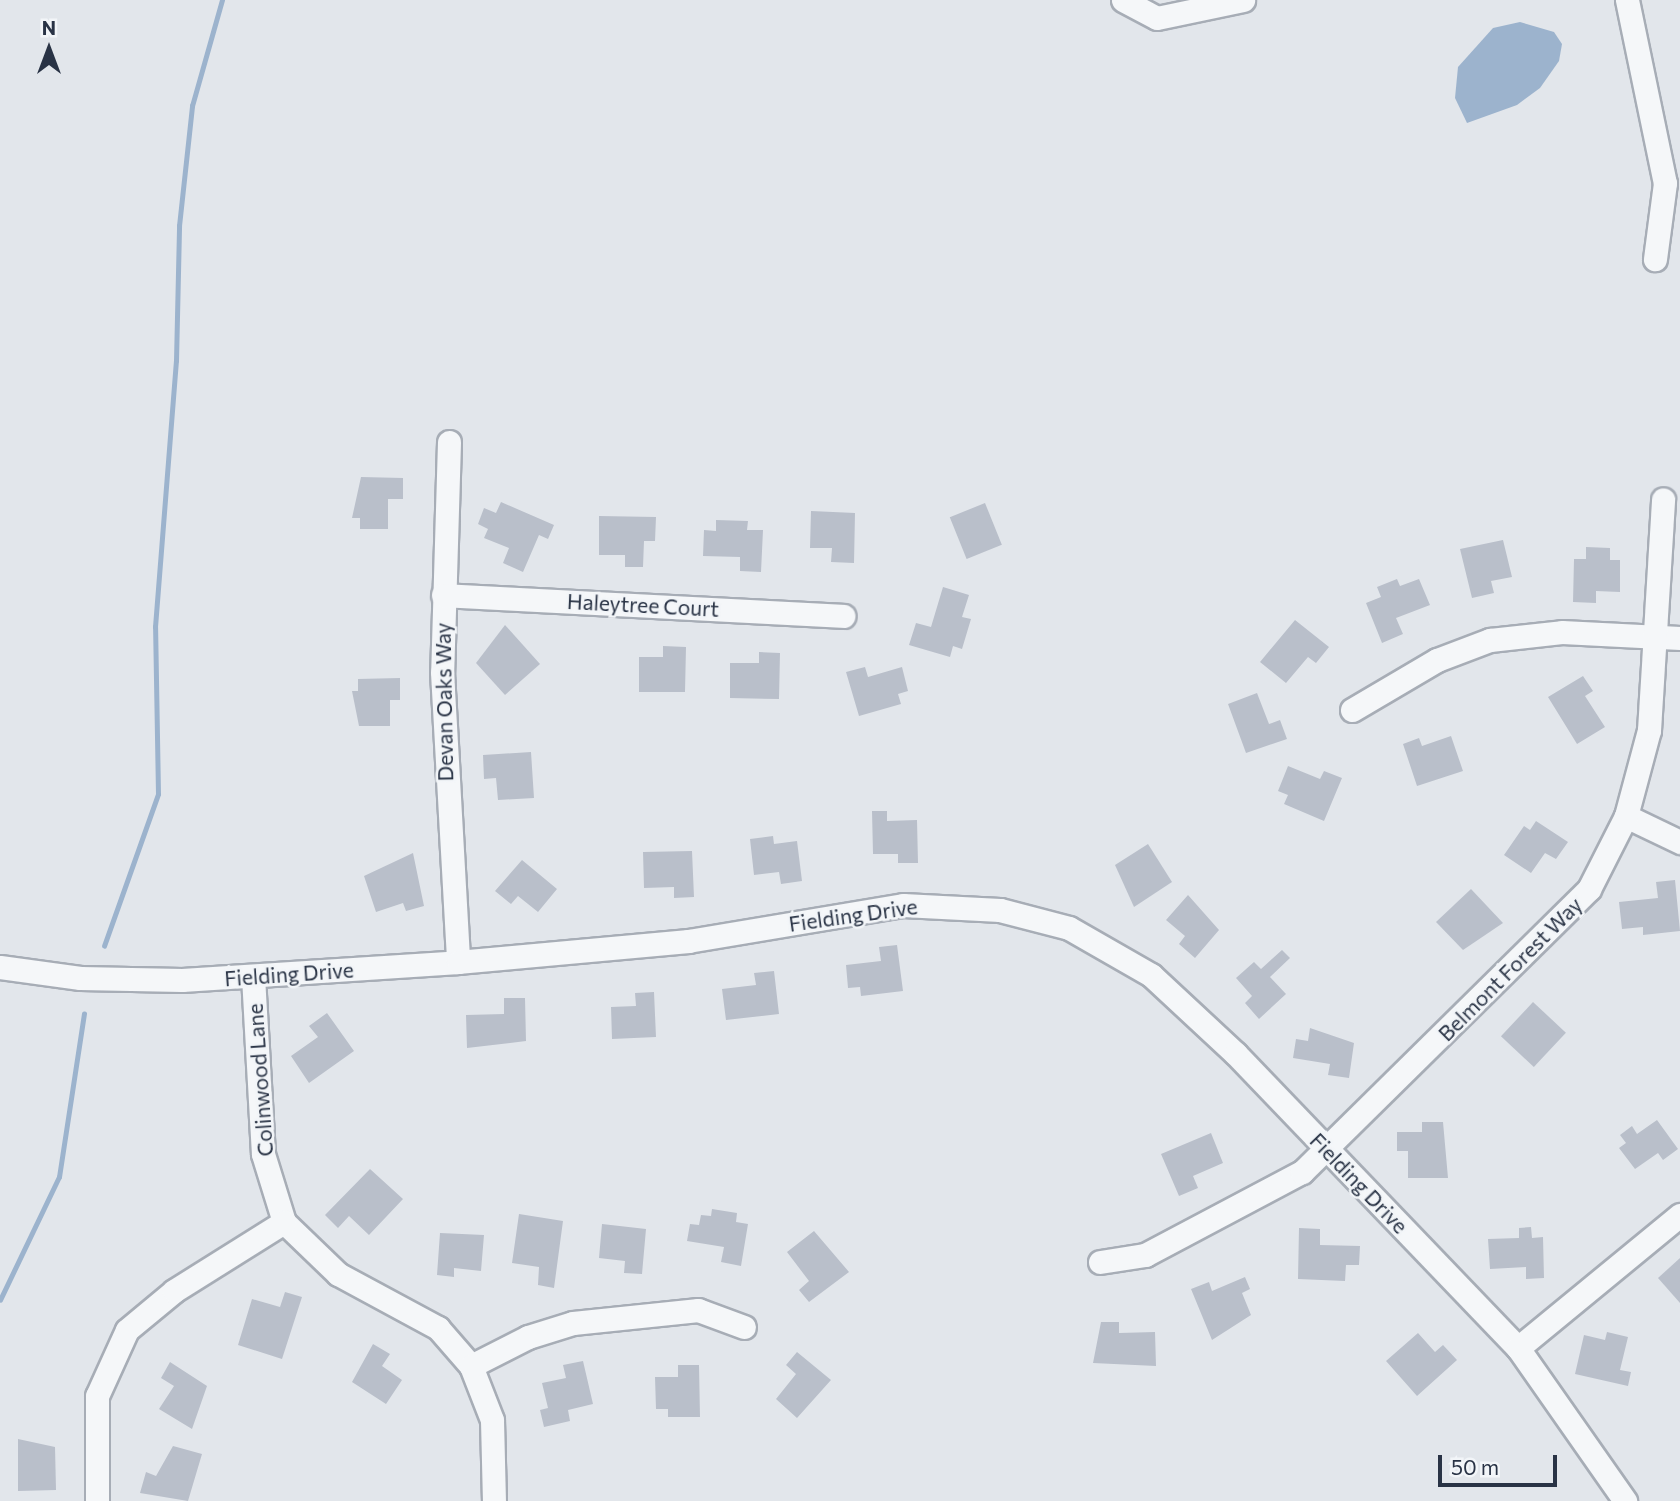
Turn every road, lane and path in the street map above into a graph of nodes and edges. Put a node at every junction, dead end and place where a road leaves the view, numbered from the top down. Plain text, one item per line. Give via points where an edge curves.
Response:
1 (1123, 0) edge
2 (1243, 0) edge
3 (1627, 0) edge
4 (1655, 259) dead end
5 (449, 442) dead end
6 (1663, 499) dead end
7 (443, 595) junction
8 (843, 616) dead end
9 (1655, 637) junction
10 (1680, 638) edge
11 (1352, 710) dead end
12 (1626, 816) junction
13 (1680, 842) edge
14 (458, 962) junction
15 (0, 967) edge
16 (253, 976) junction
17 (1327, 1151) junction
18 (1680, 1215) edge
19 (284, 1222) junction
20 (1100, 1262) dead end
21 (744, 1327) dead end
22 (1518, 1348) junction
23 (471, 1366) junction
24 (97, 1501) edge
25 (494, 1501) edge
26 (1625, 1501) edge

1 - 2 street via 1157,18
3 - 4 street via 1665,183
5 - 7 street, Devan Oaks Way
6 - 9 street, Belmont Forest Way
7 - 8 street, Haleytree Court
7 - 14 street, Devan Oaks Way via 446,783
9 - 10 street
9 - 11 street via 1548,632 1490,640 1437,660
9 - 12 street, Belmont Forest Way via 1649,730
12 - 13 street
12 - 17 street, Belmont Forest Way via 1602,867 1574,907
14 - 16 street, Fielding Drive
14 - 17 street, Fielding Drive via 677,943 903,905 1033,917 1087,937 1151,975
15 - 16 street, Fielding Drive via 80,978
16 - 19 street, Colinwood Lane via 263,1154
17 - 20 street, Belmont Forest Way via 1280,1187 1145,1255
17 - 22 street, Fielding Drive
18 - 22 street
19 - 23 street, Colinwood Lane via 329,1268 438,1328
19 - 24 street via 157,1303 117,1345 95,1407
21 - 23 street via 698,1310 573,1323 528,1337
22 - 26 street, Fielding Drive
23 - 25 street, Colinwood Lane via 492,1420

